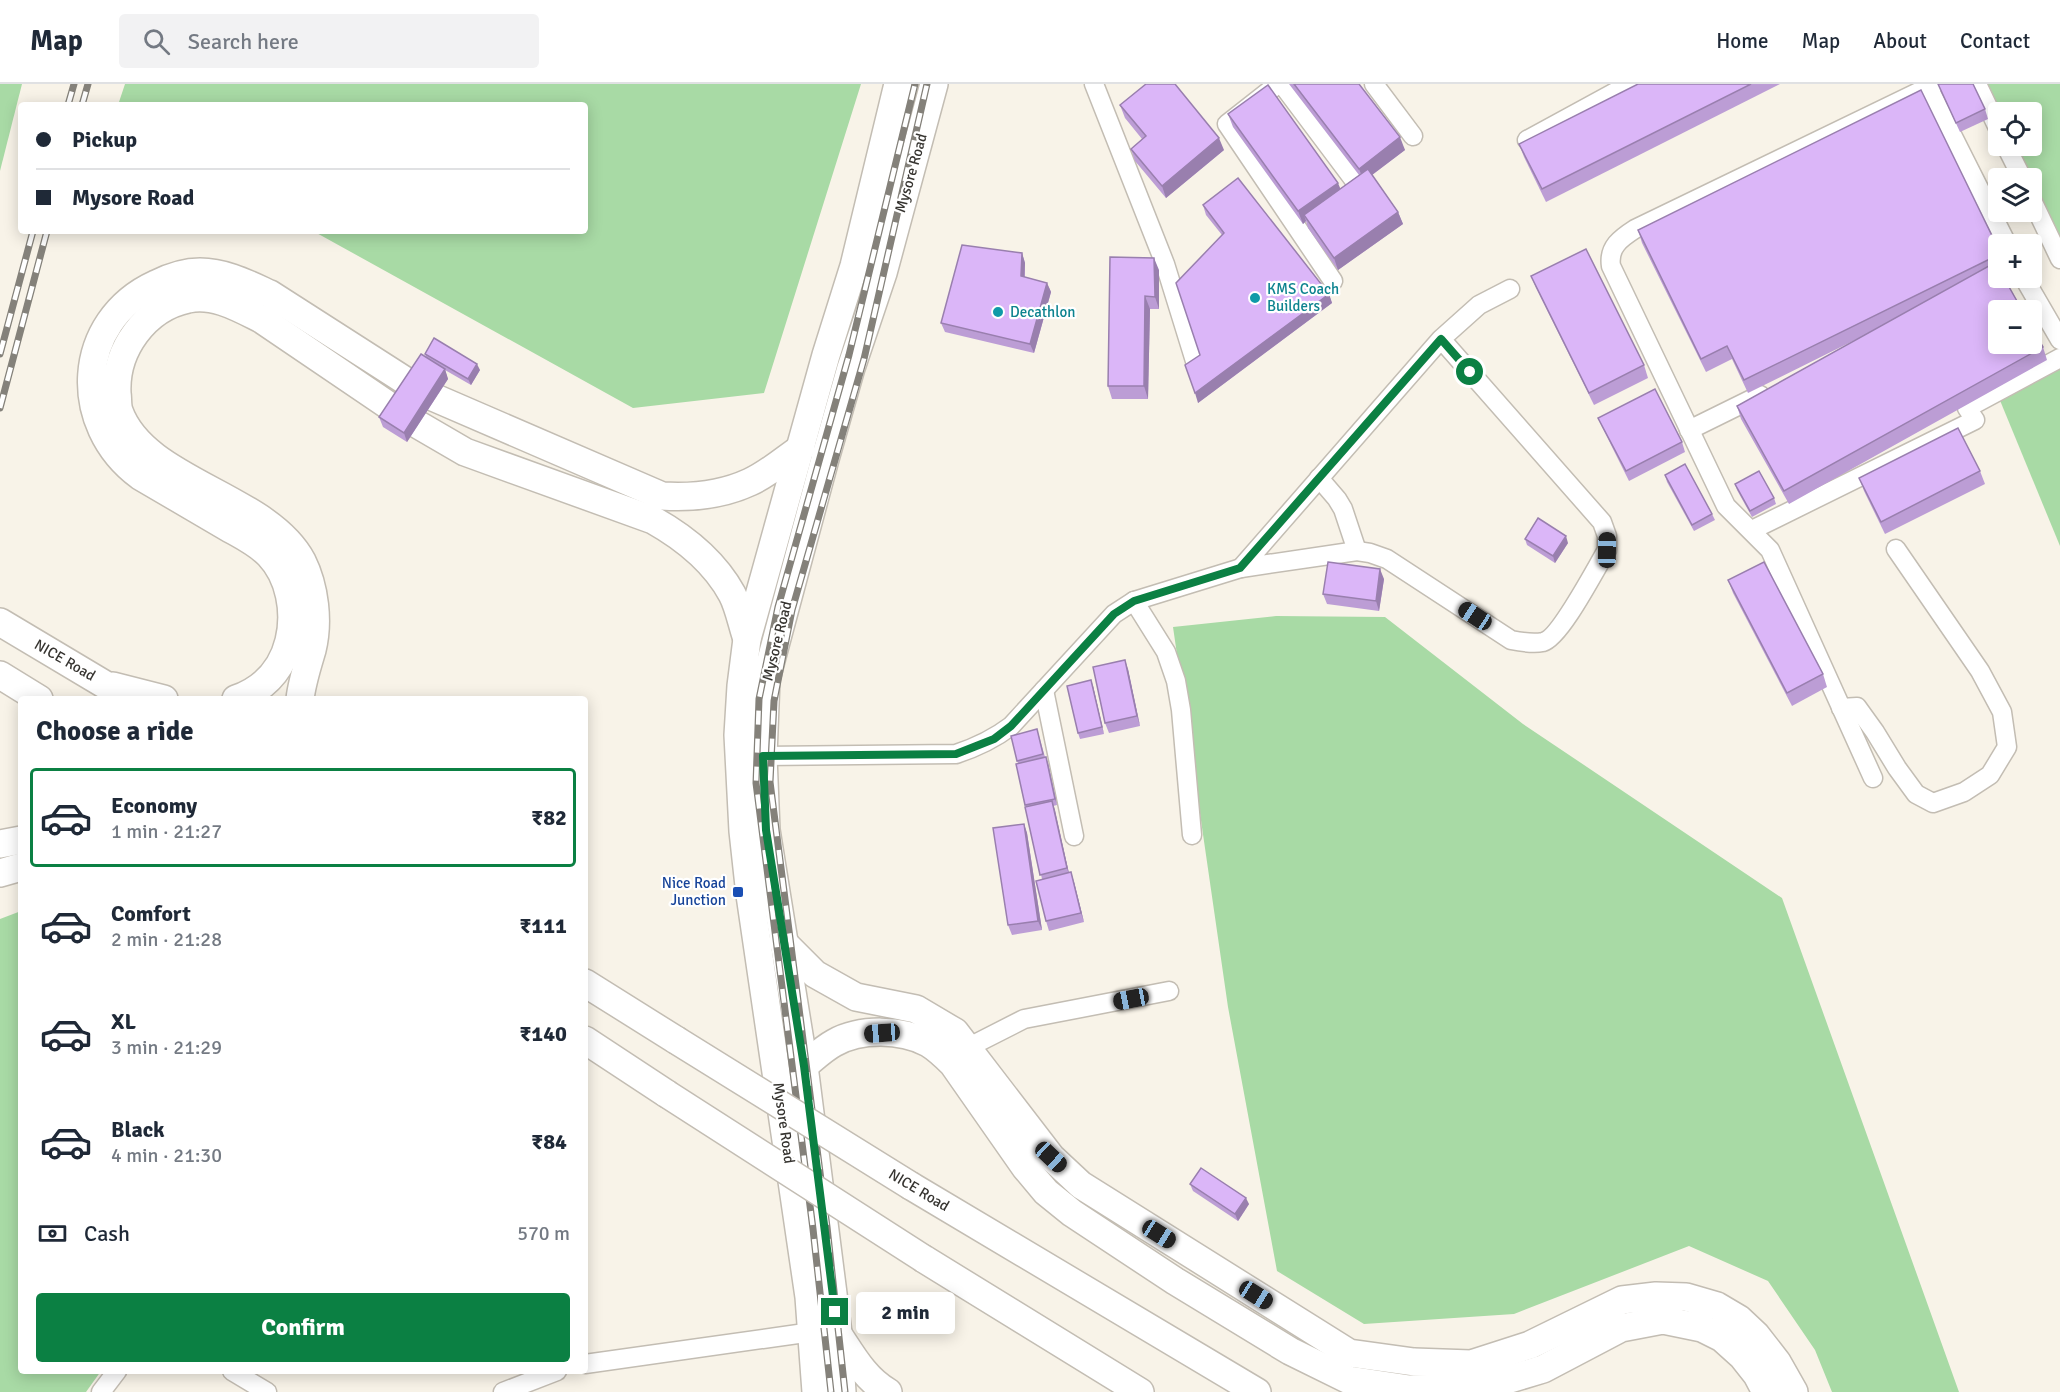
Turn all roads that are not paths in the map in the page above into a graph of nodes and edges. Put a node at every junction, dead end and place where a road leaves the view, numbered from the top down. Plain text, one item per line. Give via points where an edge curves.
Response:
1 (898, 84) edge
2 (934, 84) edge
3 (1094, 84) edge
4 (1280, 84) edge
5 (1374, 84) edge
6 (1630, 84) edge
7 (1977, 84) edge
8 (1931, 86) edge
9 (1988, 107) edge
10 (1413, 136) dead end
11 (1527, 140) edge
12 (1354, 180) edge
13 (2042, 221) edge
14 (2002, 234) edge
15 (2060, 259) edge
16 (1333, 281) dead end
17 (2030, 288) edge
18 (1510, 289) dead end
19 (1441, 339) junction
20 (2060, 340) edge
21 (2060, 358) edge
22 (1195, 361) edge
23 (1774, 387) edge
24 (1689, 430) junction
25 (813, 453) junction
26 (1319, 478) junction
27 (1752, 530) junction
28 (1896, 549) dead end
29 (1357, 551) junction
30 (1240, 568) junction
31 (1134, 601) junction
32 (8, 628) edge
33 (747, 639) junction
34 (106, 684) junction
35 (1044, 690) junction
36 (124, 696) edge
37 (152, 696) edge
38 (244, 696) edge
39 (300, 696) edge
40 (1841, 708) junction
41 (763, 756) junction
42 (1873, 778) dead end
43 (1192, 835) dead end
44 (1074, 836) dead end
45 (18, 841) edge
46 (0, 844) edge
47 (18, 868) edge
48 (0, 873) edge
49 (783, 942) junction
50 (588, 985) edge
51 (1169, 991) dead end
52 (588, 1043) edge
53 (967, 1048) junction
54 (804, 1066) junction
55 (825, 1333) junction
56 (588, 1364) edge
57 (115, 1374) edge
58 (237, 1374) edge
59 (549, 1374) edge
60 (101, 1392) edge
61 (267, 1392) edge
62 (503, 1392) edge
63 (816, 1392) edge
64 (842, 1392) edge
65 (888, 1392) edge
66 (1140, 1392) edge
67 (1257, 1392) edge
68 (1766, 1392) edge
69 (1794, 1392) edge

1 - 25 highway, Mysore Road via 854,266 826,355
2 - 25 highway, Mysore Road via 883,273 850,368
3 - 22 street via 1165,264
4 - 12 street
4 - 16 street via 1227,124
5 - 10 street
6 - 11 street
7 - 9 street
8 - 14 street
8 - 24 street via 1635,229 1617,243 1611,266
13 - 15 street
17 - 20 street
18 - 19 street via 1479,304
19 - 26 street
19 - 29 street via 1602,522 1607,550 1559,630 1545,641 1527,643 1511,640 1387,559
21 - 27 street via 1967,408 1975,420
23 - 24 street
24 - 27 street via 1726,506
25 - 33 highway, Mysore Road
25 - 38 highway via 724,491 703,496 662,496 426,394 270,294 248,284 202,272 183,273 165,280 125,303 100,340 92,376 94,410 124,464 247,539 277,566 291,600 291,634 278,669 264,685
25 - 41 highway, Mysore Road via 766,679
26 - 29 street via 1343,509
26 - 30 street
27 - 40 street via 1770,550
28 - 40 street via 1980,671 2002,712 2007,747 1989,775 1964,792 1933,803 1916,794 1857,707
29 - 30 street
30 - 31 street
31 - 35 street via 1114,614
31 - 43 street via 1166,652 1176,681
32 - 34 highway, NICE Road
33 - 39 highway via 733,595 699,551 679,534 653,520 465,452 410,420 261,319 211,298 189,298 163,309 133,335 122,356 117,380 118,409 142,447 292,544 312,588 315,618
33 - 55 highway, Mysore Road via 738,735 750,895 809,1297
34 - 36 highway, NICE Road
34 - 37 highway
35 - 41 street via 994,739 956,754
35 - 44 street
40 - 42 street
41 - 49 highway, Mysore Road via 766,830
45 - 46 highway
47 - 48 highway
49 - 53 highway via 815,974 856,998 916,1009 955,1032
49 - 54 highway, Mysore Road
50 - 67 highway, NICE Road, bridge via 911,1186
51 - 53 street via 1024,1019
52 - 66 highway, bridge via 924,1259
53 - 69 highway via 1051,1157 1081,1185 1349,1353 1414,1362 1471,1364 1530,1345 1622,1300 1686,1297 1717,1306 1738,1319 1777,1362
54 - 55 highway, Mysore Road
54 - 68 highway via 836,1042 859,1034 905,1035 927,1043 953,1064 1046,1192 1072,1213 1290,1351 1349,1380 1409,1389 1480,1388 1543,1369 1621,1328 1663,1320 1702,1328 1722,1338 1742,1356
55 - 56 street
55 - 63 highway, Mysore Road
55 - 64 highway, Mysore Road
55 - 65 highway
57 - 60 street
58 - 61 street
59 - 62 street

